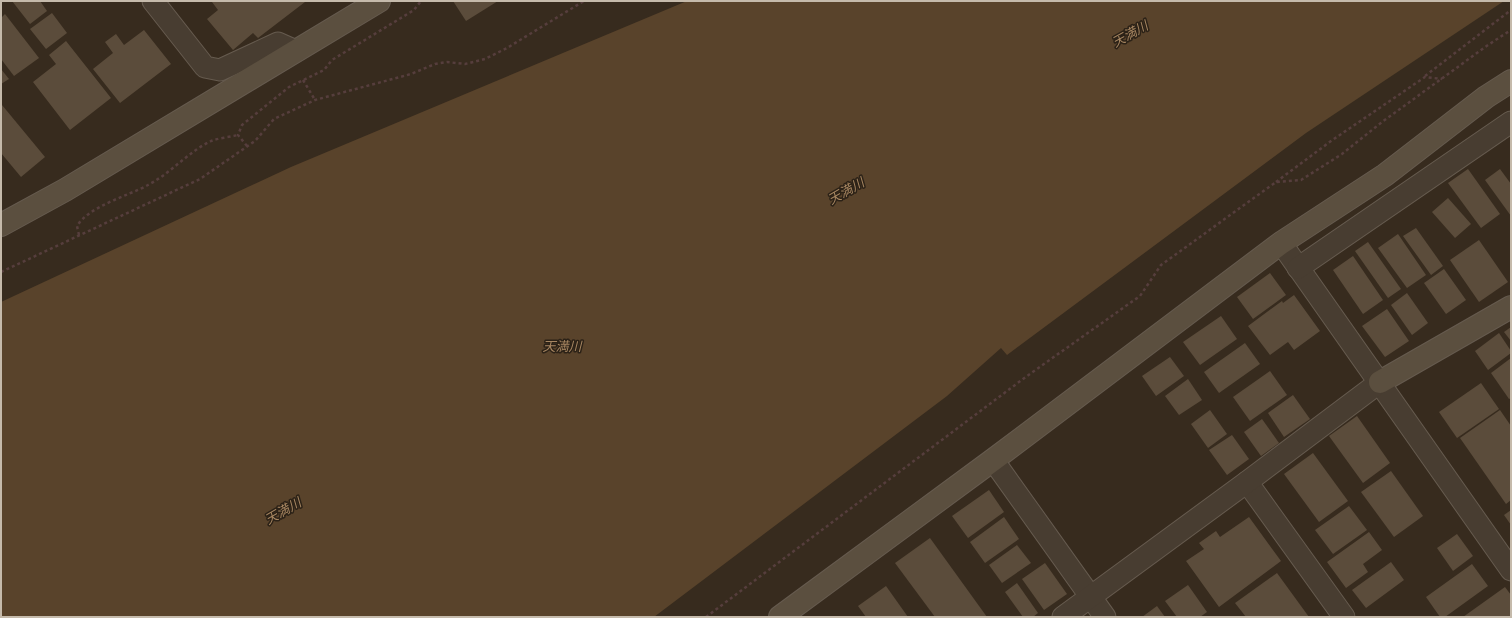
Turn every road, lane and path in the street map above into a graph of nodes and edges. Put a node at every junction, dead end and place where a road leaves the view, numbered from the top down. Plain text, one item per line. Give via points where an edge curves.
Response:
1 (153, 1) edge
2 (379, 1) edge
3 (421, 1) edge
4 (584, 1) edge
5 (1511, 10) edge
6 (1511, 30) edge
7 (296, 51) junction
8 (1425, 76) junction
9 (1442, 79) junction
10 (303, 80) junction
11 (1511, 81) edge
12 (315, 100) junction
13 (1511, 122) edge
14 (238, 135) junction
15 (247, 146) junction
16 (1276, 182) junction
17 (1, 225) edge
18 (79, 235) junction
19 (1281, 243) junction
20 (1298, 268) junction
21 (1, 272) edge
22 (1511, 307) edge
23 (1380, 382) junction
24 (993, 460) junction
25 (1247, 482) junction
26 (1511, 570) edge
27 (1091, 596) junction
28 (706, 617) edge
29 (780, 617) edge
30 (1063, 617) edge
31 (1105, 617) edge
32 (1344, 617) edge

1 - 7 street via 205,67 220,70 278,43
2 - 7 street
3 - 10 path via 414,10 332,60 324,70
4 - 12 path via 485,59 465,64 435,64 411,74
5 - 8 path
6 - 9 path
7 - 17 street via 65,190
8 - 9 path
8 - 16 path
9 - 16 path via 1342,154 1301,180
10 - 12 path
10 - 14 path via 289,87 242,125
11 - 19 street via 1486,97 1385,175
12 - 15 path via 274,119 255,141
13 - 20 street
14 - 15 path
14 - 18 path via 213,141 188,155 148,185 101,207 80,221 77,226
15 - 18 path via 200,179
16 - 28 path via 1161,265 1140,296 1027,376
18 - 21 path
19 - 20 street
19 - 24 street
20 - 23 street
22 - 23 street
23 - 25 street
23 - 26 street
24 - 27 street
24 - 29 street
25 - 27 street
25 - 32 street
27 - 30 street
27 - 31 street

